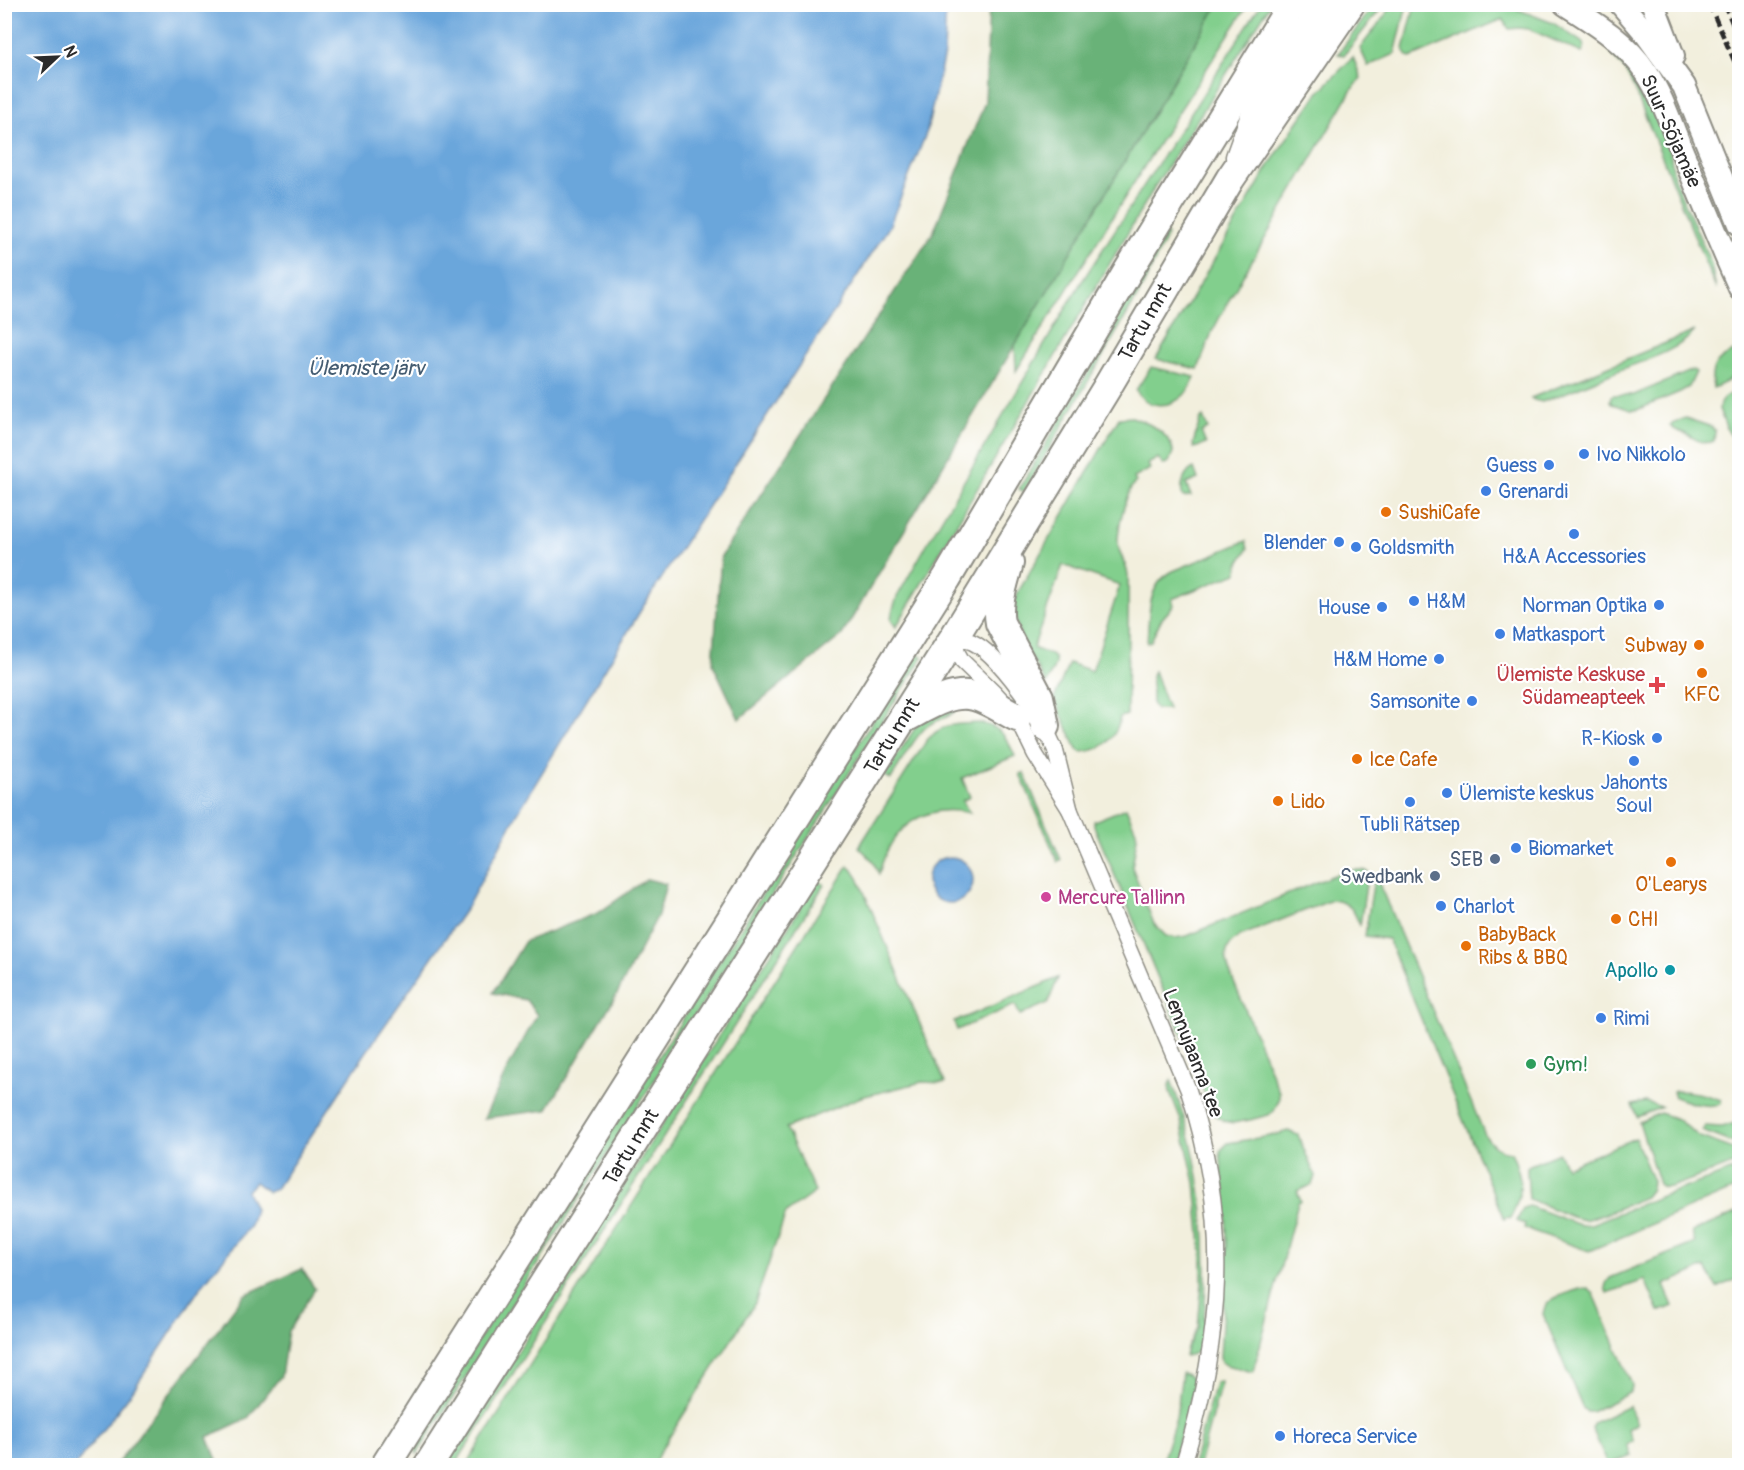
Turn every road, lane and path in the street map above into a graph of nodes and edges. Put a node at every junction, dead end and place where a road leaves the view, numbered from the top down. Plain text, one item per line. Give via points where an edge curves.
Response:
1 (1292, 4) edge
2 (1350, 4) edge
3 (1363, 4) edge
4 (1565, 4) edge
5 (1621, 4) edge
6 (1653, 4) edge
7 (1328, 16) edge
8 (1684, 86) junction
9 (1740, 224) edge
10 (1740, 288) edge
11 (1016, 537) junction
12 (947, 578) junction
13 (953, 639) junction
14 (907, 642) junction
15 (1017, 717) junction
16 (903, 719) junction
17 (1045, 726) junction
18 (1070, 810) junction
19 (431, 1463) edge
20 (385, 1466) edge
21 (1183, 1466) edge

1 - 12 highway, Tartu mnt via 1128,271
2 - 7 highway, Tartu mnt
3 - 7 main road
4 - 10 main road, Suur-Sõjamäe via 1609,32 1646,71
5 - 8 main road, Suur-Sõjamäe
6 - 8 main road
7 - 11 highway, Tartu mnt
8 - 9 main road, Suur-Sõjamäe
11 - 13 highway, Tartu mnt
11 - 17 highway via 998,614 1039,697
12 - 13 highway via 945,613
12 - 14 highway, Tartu mnt
13 - 14 highway via 930,634
13 - 15 street, Lennujaama tee via 962,661
13 - 16 highway, Tartu mnt
13 - 17 street, Lennujaama tee via 971,641 1000,665
14 - 20 highway, Tartu mnt
15 - 16 highway via 965,695 941,700
15 - 18 street, Lennujaama tee
16 - 19 highway, Tartu mnt
17 - 18 street, Lennujaama tee via 1055,749
18 - 21 street, Lennujaama tee via 1188,1089 1209,1167 1216,1244 1216,1307 1208,1368

